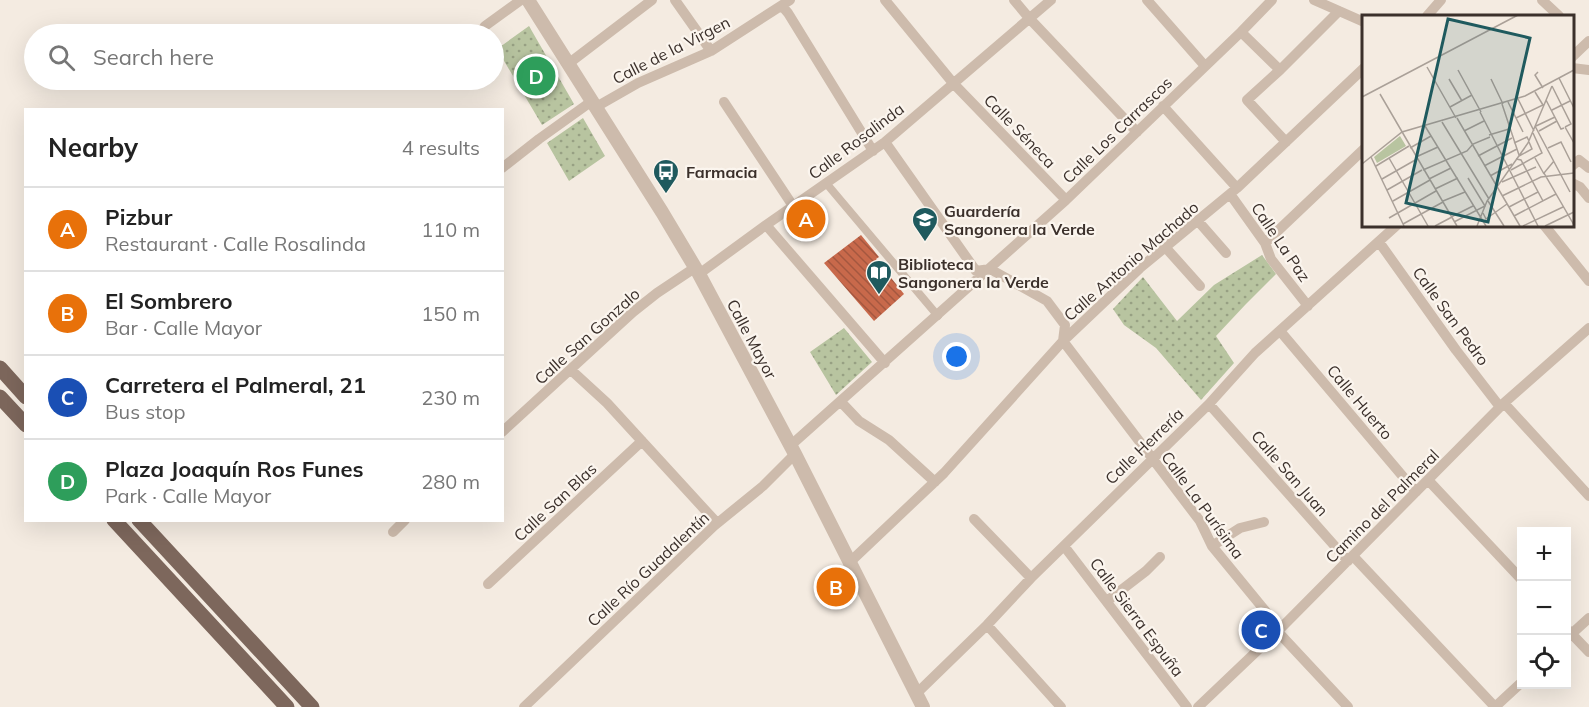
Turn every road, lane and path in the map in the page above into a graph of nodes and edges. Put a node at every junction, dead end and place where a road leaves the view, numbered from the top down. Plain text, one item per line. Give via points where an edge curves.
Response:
1 (521, 0) edge
2 (528, 0) edge
3 (652, 0) edge
4 (675, 0) edge
5 (885, 0) edge
6 (1014, 0) edge
7 (1051, 0) edge
8 (1147, 0) edge
9 (1272, 0) edge
10 (1314, 0) edge
11 (1441, 0) edge
12 (1542, 0) edge
13 (786, 3) edge
14 (1339, 11) junction
15 (1428, 15) edge
16 (1558, 15) edge
17 (1029, 18) junction
18 (1362, 21) edge
19 (488, 24) edge
20 (1241, 32) junction
21 (1589, 41) edge
22 (711, 51) junction
23 (1574, 55) edge
24 (568, 64) junction
25 (1205, 66) junction
26 (1574, 68) edge
27 (1280, 70) junction
28 (1362, 70) edge
29 (1589, 70) edge
30 (953, 83) junction
31 (724, 102) dead end
32 (594, 104) junction
33 (1163, 106) junction
34 (1137, 132) junction
35 (885, 142) junction
36 (1286, 142) junction
37 (873, 151) junction
38 (1362, 151) edge
39 (1574, 164) edge
40 (504, 166) edge
41 (1589, 168) edge
42 (826, 183) junction
43 (1574, 184) edge
44 (1234, 191) junction
45 (1589, 198) edge
46 (1066, 200) junction
47 (793, 206) junction
48 (1198, 221) junction
49 (766, 225) junction
50 (1396, 226) edge
51 (1545, 226) edge
52 (1379, 242) junction
53 (1265, 243) junction
54 (1166, 248) junction
55 (1226, 253) dead end
56 (990, 269) junction
57 (698, 271) junction
58 (1589, 281) edge
59 (1200, 286) dead end
60 (1308, 306) junction
61 (938, 316) junction
62 (1589, 328) edge
63 (1280, 331) junction
64 (1063, 340) junction
65 (885, 363) junction
66 (0, 368) edge
67 (571, 370) junction
68 (24, 395) edge
69 (0, 397) edge
70 (841, 402) junction
71 (1209, 404) junction
72 (1502, 405) junction
73 (24, 422) edge
74 (504, 430) edge
75 (642, 441) junction
76 (793, 450) junction
77 (1152, 458) junction
78 (1428, 480) junction
79 (935, 482) junction
80 (1416, 492) junction
81 (1589, 496) edge
82 (974, 519) dead end
83 (116, 522) edge
84 (141, 522) edge
85 (403, 522) edge
86 (1264, 522) dead end
87 (717, 524) junction
88 (393, 532) dead end
89 (1064, 546) junction
90 (1212, 546) junction
91 (1160, 557) dead end
92 (1351, 559) junction
93 (850, 562) junction
94 (1517, 576) edge
95 (1031, 578) junction
96 (488, 584) dead end
97 (1107, 602) junction
98 (1589, 618) edge
99 (987, 626) junction
100 (1279, 631) junction
101 (1571, 631) edge
102 (1570, 635) edge
103 (1589, 652) edge
104 (1517, 686) edge
105 (916, 693) junction
106 (1205, 705) edge
107 (287, 707) edge
108 (312, 707) edge
109 (524, 707) edge
110 (923, 707) edge
111 (1061, 707) edge
112 (1187, 707) edge
113 (1348, 707) edge
114 (1495, 707) edge

1 - 19 street
2 - 24 street, Calle Mayor
3 - 24 street
4 - 22 street
5 - 30 street, Calle Séneca
6 - 17 street
7 - 17 street, Calle Rosalinda
8 - 25 street
9 - 20 street, Calle Los Carrascos
10 - 14 street
11 - 15 street
12 - 16 street
13 - 22 street, Calle de la Virgen
13 - 37 street via 788,13
14 - 18 street
14 - 27 street
17 - 30 street, Calle Rosalinda
17 - 34 street
20 - 25 street, Calle Los Carrascos
20 - 27 street
21 - 23 street
22 - 32 street, Calle de la Virgen
24 - 32 street, Calle Mayor
25 - 33 street, Calle Los Carrascos
26 - 29 street
27 - 36 street via 1247,100
28 - 36 street, Calle Antonio Machado
30 - 35 street, Calle Rosalinda
30 - 46 street, Calle Séneca
31 - 47 street
32 - 40 street, Calle de la Virgen via 539,138
32 - 57 street, Calle Mayor
33 - 34 street, Calle Los Carrascos
33 - 44 street, Calle La Paz
34 - 46 street, Calle Los Carrascos
35 - 37 street, Calle Rosalinda
35 - 56 street, Calle La Purísima via 976,271
36 - 44 street, Calle Antonio Machado
37 - 42 street, Calle Rosalinda
38 - 53 street
39 - 41 street via 1579,160
42 - 47 street, Calle Rosalinda
42 - 61 street
43 - 45 street
44 - 48 street, Calle Antonio Machado
44 - 53 street, Calle La Paz
46 - 56 street, Calle Los Carrascos
47 - 49 street, Calle Rosalinda
48 - 54 street, Calle Antonio Machado
48 - 55 street
49 - 57 street, Calle Rosalinda
49 - 65 street
50 - 52 street, Calle Herrería
51 - 58 street
52 - 60 street, Calle Herrería
52 - 72 street, Calle San Pedro via 1456,350
53 - 60 street, Calle La Paz via 1271,260
54 - 59 street
54 - 64 street, Calle Antonio Machado
56 - 61 street, Calle Los Carrascos
56 - 64 street, Calle La Purísima via 1047,301 1065,325
57 - 67 street, Calle San Gonzalo via 657,293
57 - 76 street, Calle Mayor
60 - 63 street, Calle Herrería
61 - 65 street, Calle Los Carrascos
62 - 72 street, Camino del Palmeral
63 - 71 street, Calle Herrería
63 - 80 street, Calle Huerto
64 - 77 street, Calle La Purísima
64 - 79 street, Calle Antonio Machado
65 - 70 street, Calle Los Carrascos
66 - 68 main road
67 - 74 street, Calle San Gonzalo
67 - 75 street
69 - 73 main road
70 - 76 street, Calle Los Carrascos
70 - 79 street
71 - 77 street, Calle Herrería
71 - 92 street, Calle San Juan
72 - 78 street, Camino del Palmeral
72 - 81 street, Calle San Pedro
75 - 87 street
75 - 96 street, Calle San Blas
76 - 87 street, Calle Río Guadalentín via 763,486
76 - 93 street, Calle Mayor
77 - 89 street, Calle Herrería
77 - 90 street, Calle La Purísima via 1200,521
78 - 80 street, Camino del Palmeral
78 - 94 street
79 - 93 street, Calle Antonio Machado
80 - 92 street, Camino del Palmeral
82 - 95 street
83 - 107 main road
84 - 108 main road
85 - 88 street
86 - 90 street via 1240,528
87 - 109 street, Calle Río Guadalentín
89 - 95 street, Calle Herrería
89 - 97 street, Calle Sierra Espuña
90 - 100 street, Calle La Purísima
91 - 97 street
92 - 100 street, Camino del Palmeral
92 - 114 street, Calle San Juan
93 - 105 street, Calle Mayor
95 - 99 street, Calle Herrería
97 - 112 street, Calle Sierra Espuña
98 - 101 street
99 - 105 street, Calle Herrería
99 - 111 street
100 - 106 street, Camino del Palmeral
100 - 113 street, Calle La Purísima
102 - 103 street
104 - 114 street
105 - 110 street, Calle Mayor

